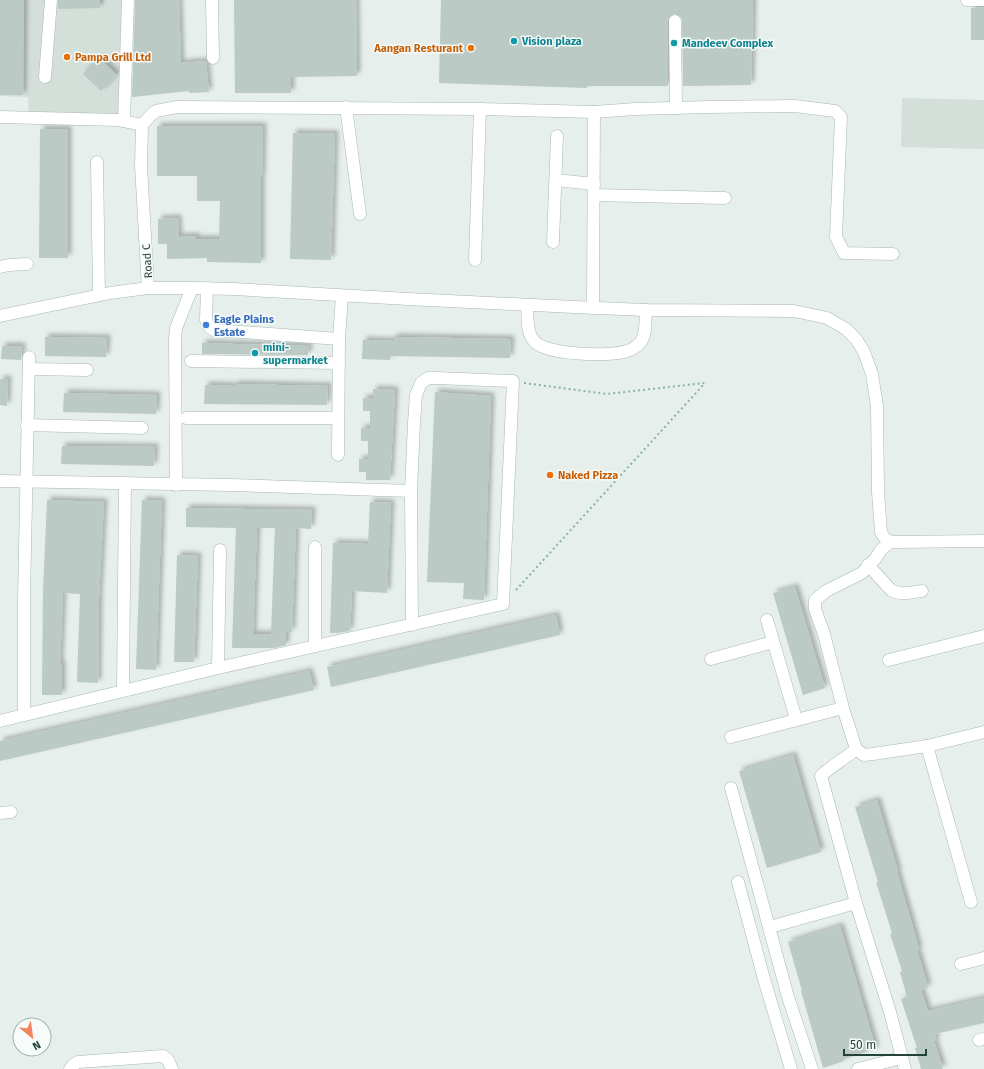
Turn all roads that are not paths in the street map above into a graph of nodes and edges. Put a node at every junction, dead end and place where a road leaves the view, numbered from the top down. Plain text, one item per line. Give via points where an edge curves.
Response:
1 (51, 0) edge
2 (128, 0) edge
3 (212, 0) edge
4 (967, 0) edge
5 (983, 0) edge
6 (675, 21) dead end
7 (213, 58) dead end
8 (45, 77) dead end
9 (346, 107) junction
10 (676, 108) junction
11 (480, 109) junction
12 (594, 112) junction
13 (0, 117) edge
14 (124, 121) junction
15 (142, 125) junction
16 (557, 136) dead end
17 (97, 162) dead end
18 (556, 180) junction
19 (594, 189) junction
20 (725, 198) dead end
21 (360, 214) dead end
22 (552, 242) dead end
23 (893, 254) dead end
24 (475, 260) dead end
25 (28, 264) dead end
26 (0, 267) edge
27 (148, 288) junction
28 (192, 288) junction
29 (207, 288) junction
30 (99, 295) junction
31 (342, 296) junction
32 (527, 305) junction
33 (593, 308) junction
34 (646, 310) junction
35 (0, 316) edge
36 (339, 339) junction
37 (29, 356) dead end
38 (191, 361) dead end
39 (339, 363) junction
40 (29, 369) junction
41 (87, 370) dead end
42 (186, 418) dead end
43 (338, 418) junction
44 (28, 425) junction
45 (142, 428) dead end
46 (338, 455) dead end
47 (0, 481) edge
48 (27, 482) junction
49 (125, 483) junction
50 (176, 485) junction
51 (411, 491) junction
52 (984, 541) edge
53 (890, 542) junction
54 (315, 547) dead end
55 (220, 550) dead end
56 (868, 565) junction
57 (922, 590) dead end
58 (767, 620) dead end
59 (412, 625) junction
60 (984, 636) edge
61 (773, 642) junction
62 (315, 646) junction
63 (712, 659) dead end
64 (890, 660) dead end
65 (218, 668) junction
66 (123, 690) junction
67 (843, 708) junction
68 (24, 715) junction
69 (796, 719) junction
70 (0, 721) edge
71 (984, 732) edge
72 (731, 737) dead end
73 (927, 746) junction
74 (856, 749) junction
75 (731, 788) dead end
76 (738, 882) dead end
77 (971, 902) dead end
78 (856, 903) junction
79 (770, 927) junction
80 (984, 958) edge
81 (961, 964) dead end
82 (903, 1064) edge
83 (70, 1069) edge
84 (172, 1069) edge
85 (791, 1069) edge
86 (812, 1069) edge
87 (858, 1069) edge

1 - 8 street
2 - 14 street
3 - 7 street
4 - 5 street
6 - 10 street
9 - 11 street
9 - 15 street via 177,107 156,111
9 - 21 street
10 - 12 street
10 - 23 street via 795,106 835,111 840,117 836,237 844,253
11 - 12 street
11 - 24 street
12 - 19 street
13 - 14 street
14 - 15 street
15 - 27 street, Road C via 141,166
16 - 18 street
17 - 30 street
18 - 19 street
18 - 22 street
19 - 20 street
19 - 33 street
25 - 26 street
27 - 28 street
27 - 30 street, Road C
28 - 29 street
28 - 50 street via 176,328 175,339
29 - 31 street
29 - 36 street via 206,320 209,327 214,330
30 - 35 street, Road C
31 - 32 street
31 - 36 street
32 - 33 street
32 - 34 street via 529,330 534,342 546,349 590,354 627,351 639,343 644,337
33 - 34 street
34 - 53 street via 794,312 827,318 856,339 872,374 877,406 881,532
36 - 39 street
37 - 40 street
38 - 39 street
39 - 43 street
40 - 41 street
40 - 44 street
42 - 43 street
43 - 46 street
44 - 45 street
44 - 48 street
47 - 48 street
48 - 49 street
48 - 68 street
49 - 50 street
49 - 66 street
50 - 51 street
51 - 59 street
51 - 59 street via 416,395 421,382 428,378 513,381 503,604
52 - 53 street
53 - 56 street
54 - 62 street
55 - 65 street
56 - 57 street via 891,590 901,594
56 - 67 street via 862,573 826,591 816,600 815,609
58 - 61 street
59 - 62 street
60 - 64 street
61 - 63 street
61 - 69 street
62 - 65 street
65 - 66 street
66 - 68 street
67 - 69 street
67 - 74 street
68 - 70 street
69 - 72 street
71 - 73 street
73 - 74 street via 864,755
73 - 77 street
74 - 78 street via 821,776
75 - 79 street
76 - 85 street
78 - 79 street
78 - 82 street via 890,1012
79 - 86 street via 788,997
80 - 81 street
82 - 87 street
83 - 84 street via 78,1062 163,1056

